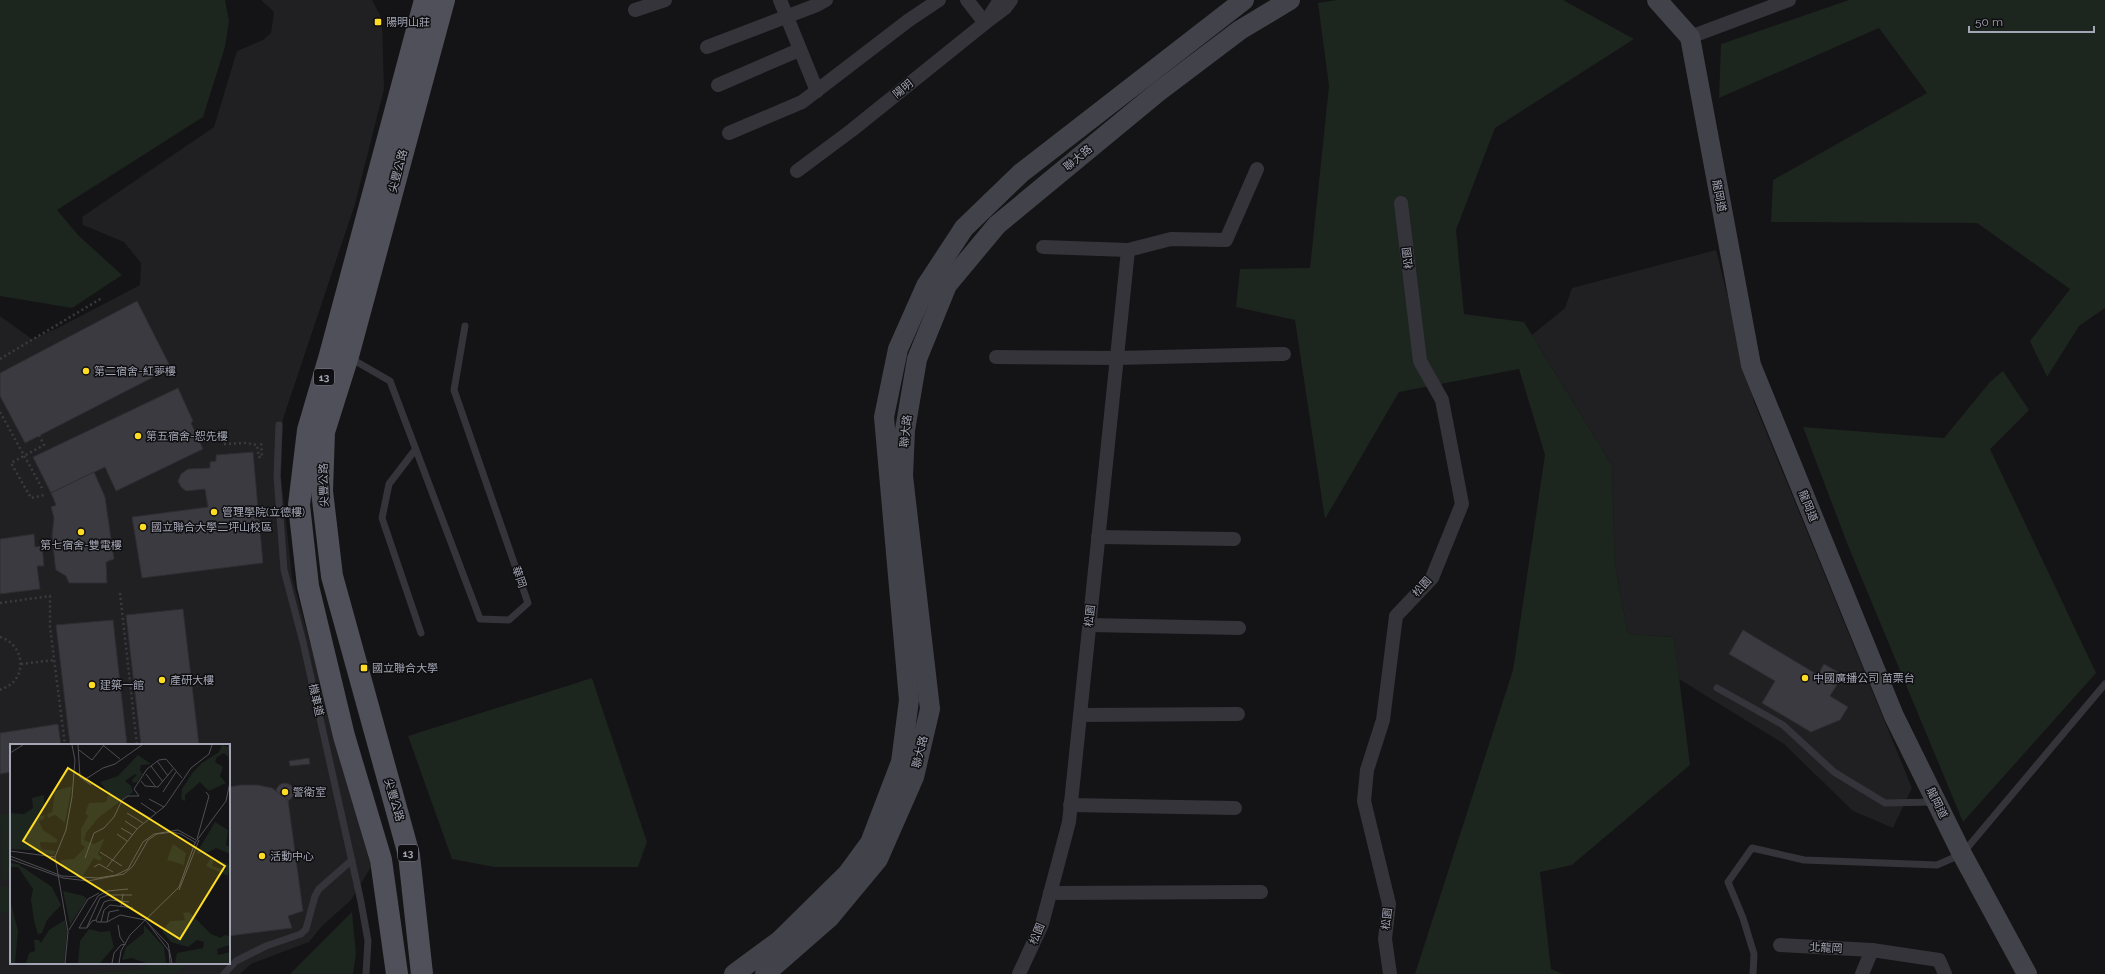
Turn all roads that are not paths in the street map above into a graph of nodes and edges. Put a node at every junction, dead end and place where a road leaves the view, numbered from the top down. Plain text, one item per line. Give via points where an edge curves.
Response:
1 (425, 0) edge
2 (444, 0) edge
3 (665, 0) edge
4 (780, 0) edge
5 (826, 0) edge
6 (939, 0) edge
7 (967, 0) edge
8 (1000, 0) edge
9 (1011, 0) edge
10 (1244, 0) edge
11 (1290, 0) edge
12 (1789, 0) edge
13 (1663, 7) edge
14 (635, 10) dead end
15 (786, 16) junction
16 (985, 23) junction
17 (1690, 37) junction
18 (707, 47) dead end
19 (799, 50) junction
20 (718, 85) dead end
21 (1151, 85) junction
22 (817, 92) junction
23 (729, 133) dead end
24 (1257, 170) dead end
25 (797, 171) dead end
26 (1401, 203) dead end
27 (1043, 247) dead end
28 (1128, 250) junction
29 (465, 326) dead end
30 (1284, 354) dead end
31 (339, 356) junction
32 (996, 357) dead end
33 (1117, 358) junction
34 (279, 425) dead end
35 (415, 450) junction
36 (1098, 537) junction
37 (1234, 539) dead end
38 (1089, 625) junction
39 (1239, 628) dead end
40 (421, 633) dead end
41 (2105, 684) edge
42 (1717, 688) dead end
43 (1238, 714) dead end
44 (1080, 715) junction
45 (1936, 802) junction
46 (1070, 805) junction
47 (1235, 808) dead end
48 (1962, 854) junction
49 (352, 860) junction
50 (1261, 892) dead end
51 (1050, 893) junction
52 (1780, 945) dead end
53 (1872, 950) junction
54 (224, 974) edge
55 (366, 974) edge
56 (397, 974) edge
57 (422, 974) edge
58 (734, 974) edge
59 (765, 974) edge
60 (1019, 974) edge
61 (1390, 974) edge
62 (1753, 974) edge
63 (1862, 974) edge
64 (1945, 974) edge
65 (2027, 974) edge

1 - 31 main road, 尖豐公路 / 13
2 - 31 main road, 尖豐公路 / 13
3 - 14 street
4 - 15 street
5 - 15 street
6 - 22 street via 909,20
7 - 16 street
8 - 16 street, 陽明
9 - 16 street via 1005,8
10 - 21 street, 聯大路
11 - 21 street, 聯大路
12 - 17 street
13 - 17 street
15 - 18 street
15 - 19 street
16 - 25 street, 陽明
17 - 45 street, 龍岡道 via 1751,365 1894,716
19 - 20 street
19 - 22 street
21 - 58 street, 聯大路 via 1022,173 964,228 926,286 898,349 884,417 909,700 901,762 870,843 848,873 779,941
21 - 59 street, 聯大路 via 996,225 947,285 917,359 905,430 903,476 930,709 914,777 878,859 828,918
22 - 23 street via 802,102
24 - 28 street via 1226,240 1172,239
26 - 61 street, 松園 via 1420,361 1442,400 1462,504 1432,578 1396,616 1383,720 1367,770 1364,801 1389,904 1385,939
27 - 28 street
28 - 33 street, 松園
29 - 35 lane, 華岡 via 454,390 528,603 509,620 480,619
30 - 33 street
31 - 35 lane, 華岡 via 390,381
31 - 56 main road, 尖豐公路 / 13 via 308,430 299,505 308,586 344,736 381,860
31 - 57 main road, 尖豐公路 / 13 via 324,432 322,490 332,576 409,854
32 - 33 street
33 - 36 street, 松園
34 - 49 lane, 機車道 via 277,476 284,570 303,642
35 - 40 lane via 389,484 382,518
36 - 37 street
36 - 38 street, 松園
38 - 39 street
38 - 44 street, 松園
41 - 48 lane
42 - 45 lane via 1783,725 1834,772 1885,803
43 - 44 street
44 - 46 street, 松園
45 - 48 street, 龍岡道
46 - 47 street
46 - 51 street, 松園 via 1069,822
48 - 62 lane via 1937,865 1804,860 1752,848 1728,882 1754,954
48 - 65 street, 龍岡道
49 - 54 lane via 319,889 306,929 301,934 266,946 236,961
49 - 55 lane, 機車道 via 368,941
50 - 51 street
51 - 60 street, 松園 via 1042,924
52 - 53 street, 北龍岡
53 - 63 street
53 - 64 street, 北龍岡 via 1939,960

